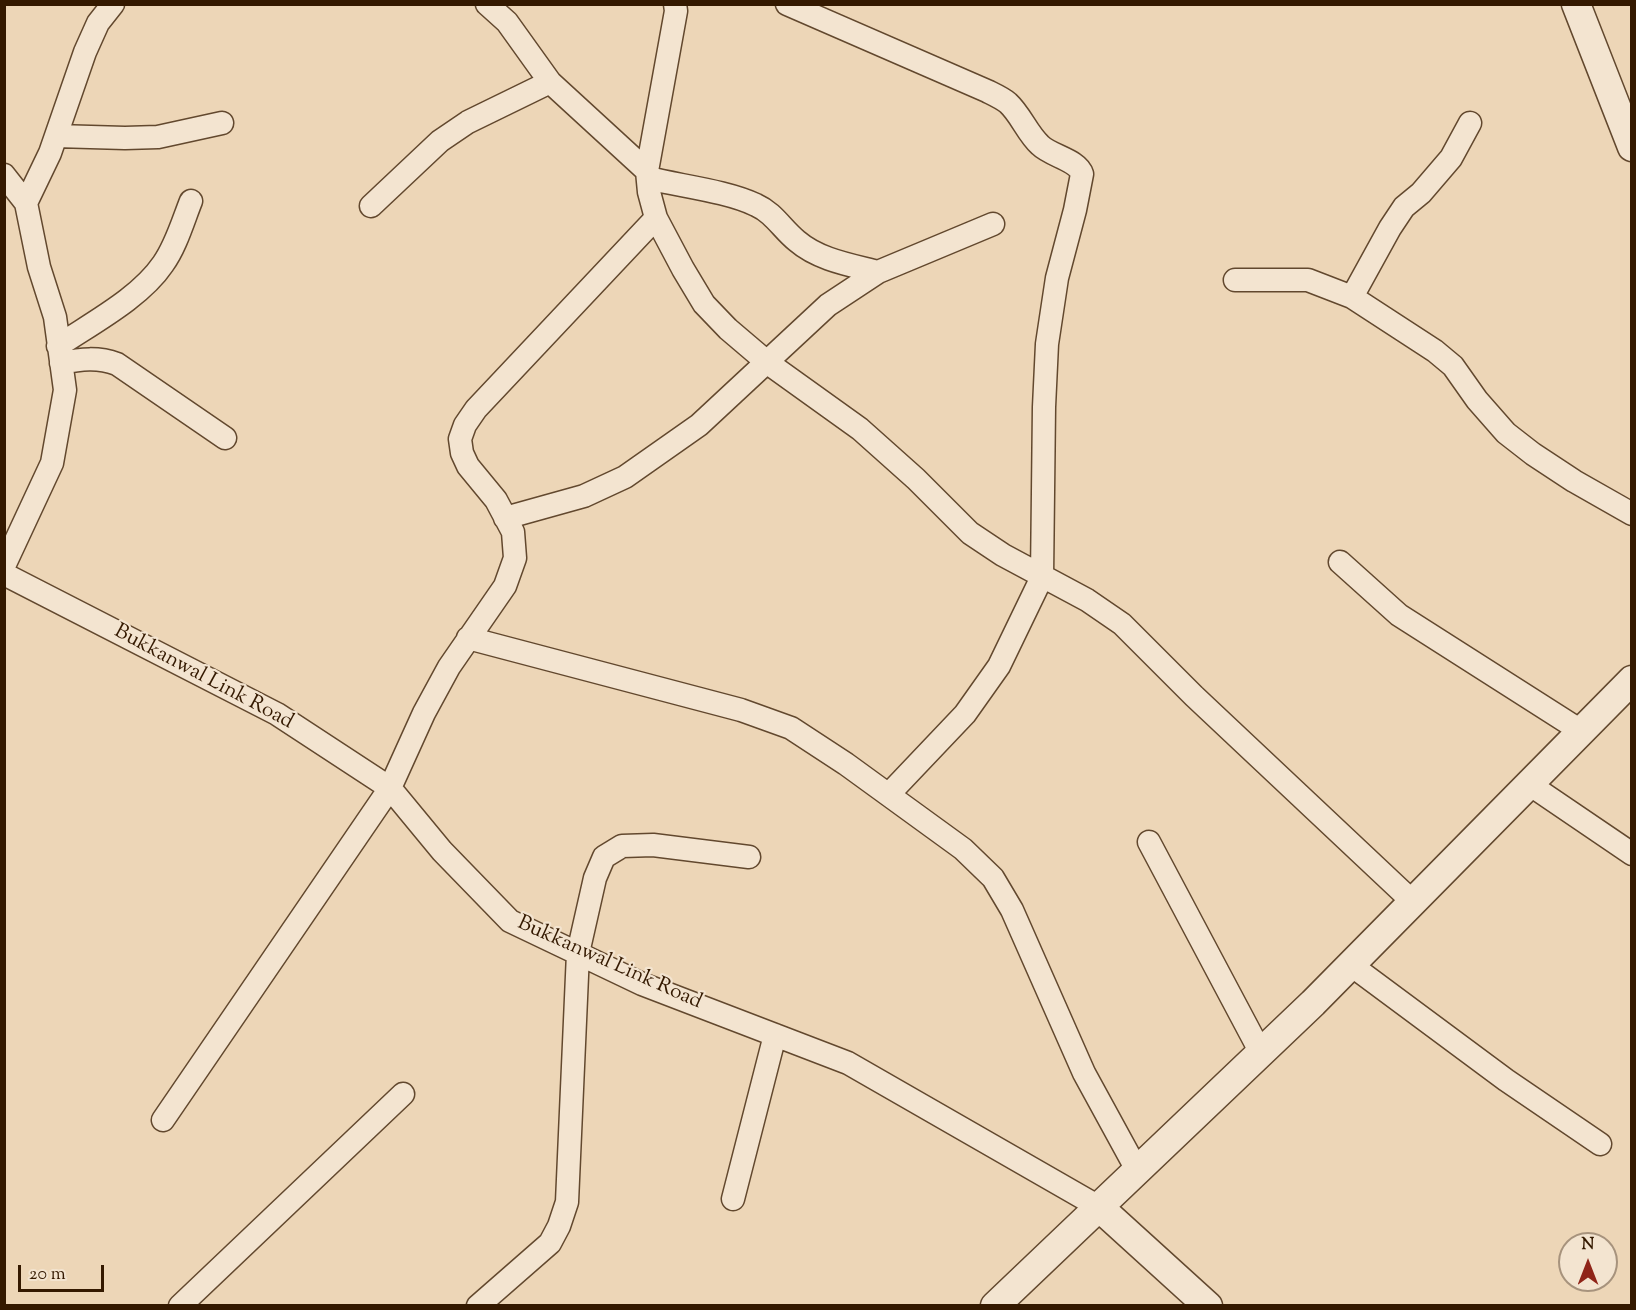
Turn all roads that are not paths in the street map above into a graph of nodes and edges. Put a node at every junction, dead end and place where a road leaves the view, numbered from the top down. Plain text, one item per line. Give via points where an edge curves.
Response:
1 (113, 4) edge
2 (487, 4) edge
3 (675, 4) edge
4 (787, 4) edge
5 (1576, 4) edge
6 (550, 82) junction
7 (222, 123) dead end
8 (1470, 123) dead end
9 (56, 136) junction
10 (1632, 147) edge
11 (4, 175) edge
12 (648, 175) junction
13 (191, 201) dead end
14 (26, 203) junction
15 (371, 206) dead end
16 (656, 218) junction
17 (993, 224) dead end
18 (878, 272) junction
19 (1235, 280) dead end
20 (1352, 297) junction
21 (60, 354) junction
22 (768, 363) junction
23 (225, 438) dead end
24 (1632, 514) edge
25 (505, 518) junction
26 (7, 554) edge
27 (1340, 562) dead end
28 (4, 574) edge
29 (1042, 577) junction
30 (468, 638) junction
31 (1632, 680) edge
32 (1581, 731) junction
33 (1529, 784) junction
34 (390, 788) junction
35 (889, 794) junction
36 (1149, 842) dead end
37 (1632, 854) edge
38 (749, 857) dead end
39 (1413, 902) junction
40 (578, 953) junction
41 (1351, 965) junction
42 (775, 1035) junction
43 (1261, 1053) junction
44 (404, 1094) dead end
45 (163, 1120) dead end
46 (1599, 1144) dead end
47 (1137, 1170) junction
48 (733, 1199) dead end
49 (1098, 1207) junction
50 (180, 1305) edge
51 (478, 1305) edge
52 (995, 1305) edge
53 (1208, 1305) edge

1 - 9 street via 98,23 85,52
2 - 6 street via 507,22
3 - 12 street
4 - 29 street via 1007,102 1040,145 1081,170 1047,344
5 - 10 street
6 - 12 street
6 - 15 street via 468,122 440,141
7 - 9 street via 158,137
8 - 20 street via 1451,158 1404,207
9 - 14 street
11 - 14 street
12 - 16 street
12 - 18 street via 741,198 759,206 796,241 815,253
13 - 21 street via 163,264 137,293
14 - 21 street via 39,267 55,317
16 - 22 street via 704,304
16 - 25 street via 465,425 460,439 462,453
17 - 18 street
18 - 22 street via 828,304
19 - 20 street via 1308,280
20 - 24 street via 1453,366 1477,400 1524,447
21 - 23 street via 117,364
21 - 26 street via 64,390 52,463
22 - 25 street via 699,425 625,477 584,496
22 - 29 street via 860,429 970,533
25 - 30 street via 513,532 515,558 505,586
27 - 32 street via 1399,615
28 - 34 street, Bukkanwal Link Road via 277,714
29 - 35 street via 999,666 965,714
29 - 39 street via 1122,624
30 - 34 street via 424,713
30 - 35 street via 771,721 791,729
31 - 32 street
32 - 33 street
33 - 37 street
33 - 39 street
34 - 40 street, Bukkanwal Link Road via 442,851 510,921
34 - 45 street
35 - 47 street via 963,849 993,878 1012,910 1084,1073
36 - 43 street
38 - 40 street via 653,845 622,846 604,856
39 - 41 street
40 - 42 street, Bukkanwal Link Road via 642,984
40 - 51 street via 567,1202 550,1243
41 - 43 street
41 - 46 street
42 - 48 street
42 - 49 street, Bukkanwal Link Road via 848,1063
43 - 47 street
44 - 50 street
47 - 49 street
49 - 52 street
49 - 53 street

